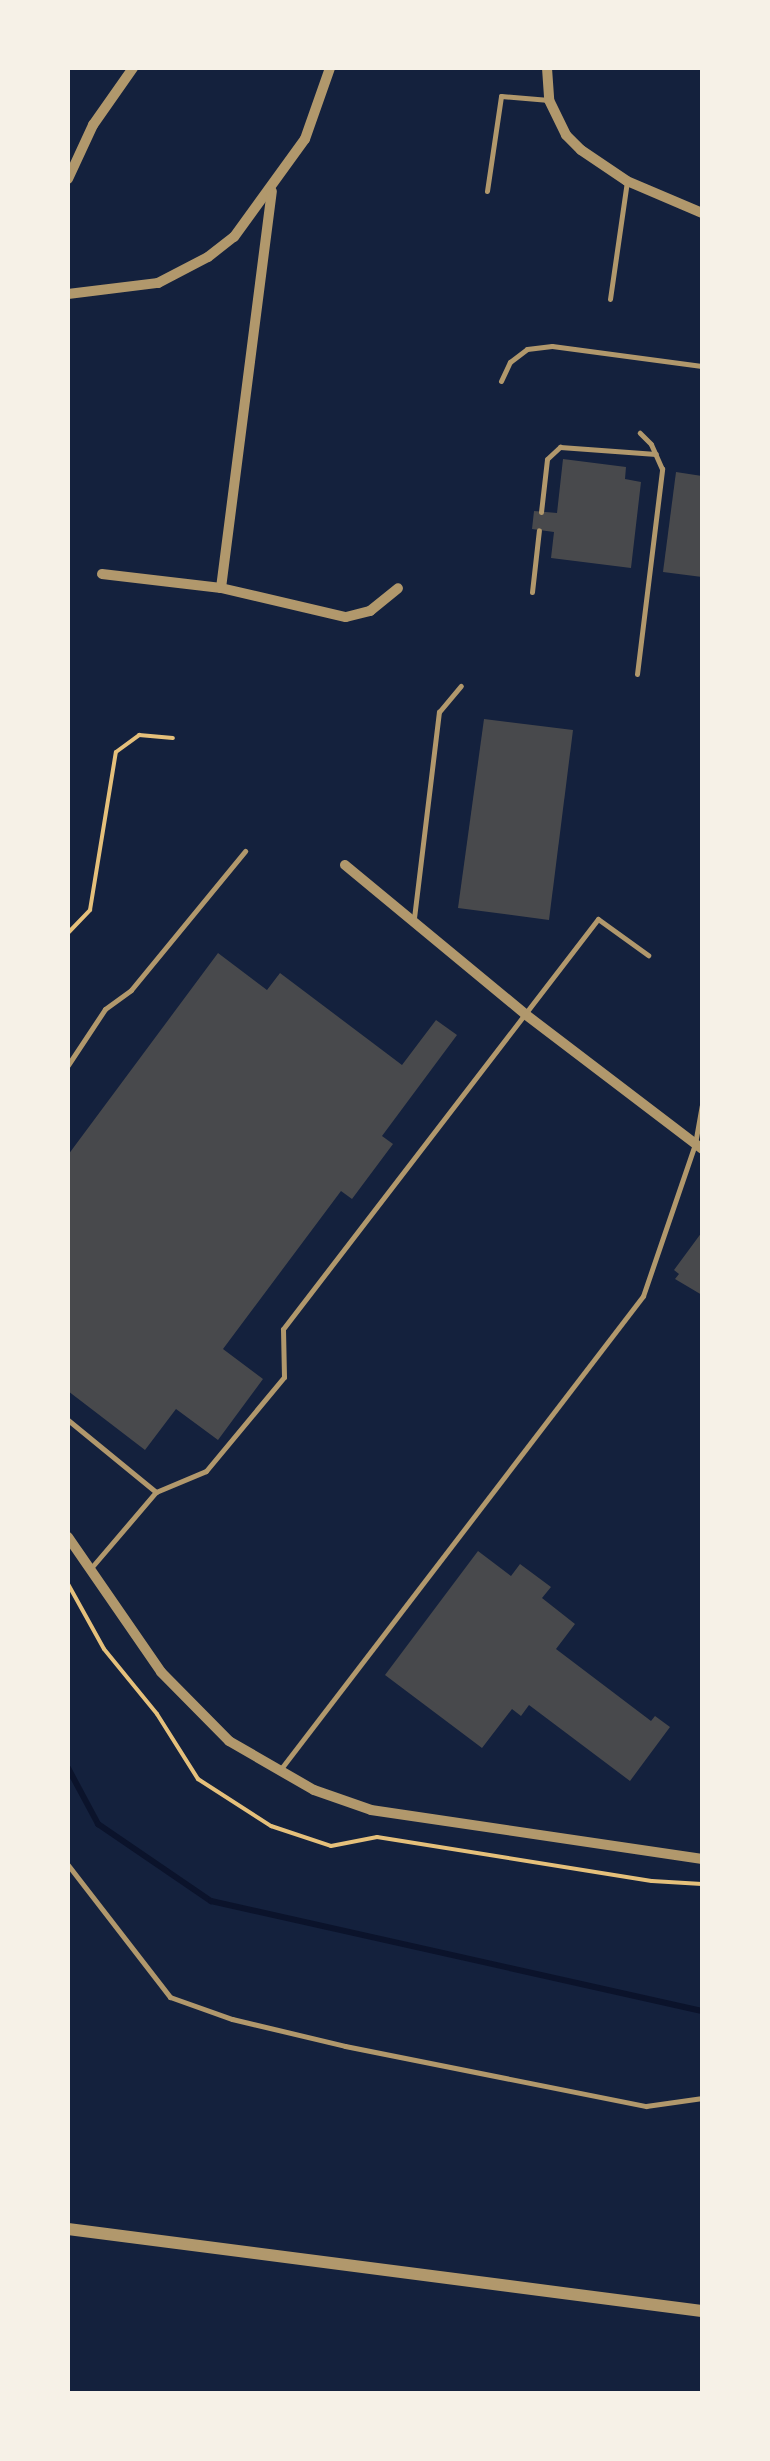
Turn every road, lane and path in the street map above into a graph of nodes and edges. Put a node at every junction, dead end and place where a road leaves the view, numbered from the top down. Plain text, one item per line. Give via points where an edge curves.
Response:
1 (133, 68) edge
2 (330, 68) edge
3 (548, 68) edge
4 (548, 100) junction
5 (68, 179) edge
6 (627, 182) junction
7 (488, 190) dead end
8 (272, 191) junction
9 (702, 213) edge
10 (68, 294) edge
11 (610, 299) dead end
12 (702, 366) edge
13 (501, 381) dead end
14 (640, 433) dead end
15 (656, 454) junction
16 (541, 512) dead end
17 (539, 530) dead end
18 (102, 574) dead end
19 (220, 588) junction
20 (398, 588) dead end
21 (532, 592) dead end
22 (637, 674) dead end
23 (461, 686) dead end
24 (173, 738) dead end
25 (244, 851) dead end
26 (346, 865) dead end
27 (414, 920) junction
28 (68, 933) edge
29 (648, 955) dead end
30 (525, 1014) junction
31 (68, 1066) edge
32 (702, 1106) edge
33 (699, 1146) edge
34 (68, 1420) edge
35 (156, 1492) junction
36 (68, 1537) edge
37 (91, 1568) junction
38 (280, 1770) junction
39 (702, 1859) edge
40 (68, 1866) edge
41 (702, 2098) edge
42 (68, 2229) edge
43 (702, 2311) edge

1 - 5 street via 93,125
2 - 8 street via 305,140
3 - 4 street
4 - 6 street via 566,135
4 - 7 lane via 501,96
6 - 9 street
6 - 11 lane
8 - 10 street via 234,237 158,283
8 - 19 street
12 - 13 lane via 552,346 526,349
14 - 15 lane
15 - 16 lane via 560,447 547,459
15 - 22 lane via 662,469
17 - 21 lane
18 - 19 street
19 - 20 street via 346,617 370,611
23 - 27 lane via 439,712
24 - 28 path via 139,734 116,752 90,910
25 - 31 lane via 131,990 105,1009
26 - 27 street
27 - 30 street
29 - 30 lane via 598,918
30 - 33 street
30 - 35 lane via 283,1329 284,1376 206,1472
32 - 33 lane
33 - 38 lane via 643,1296
34 - 35 lane
35 - 37 lane
36 - 37 street
37 - 38 street via 161,1672 228,1740
38 - 39 street via 371,1810
40 - 41 lane via 170,1997 232,2020 646,2106
42 - 43 street

